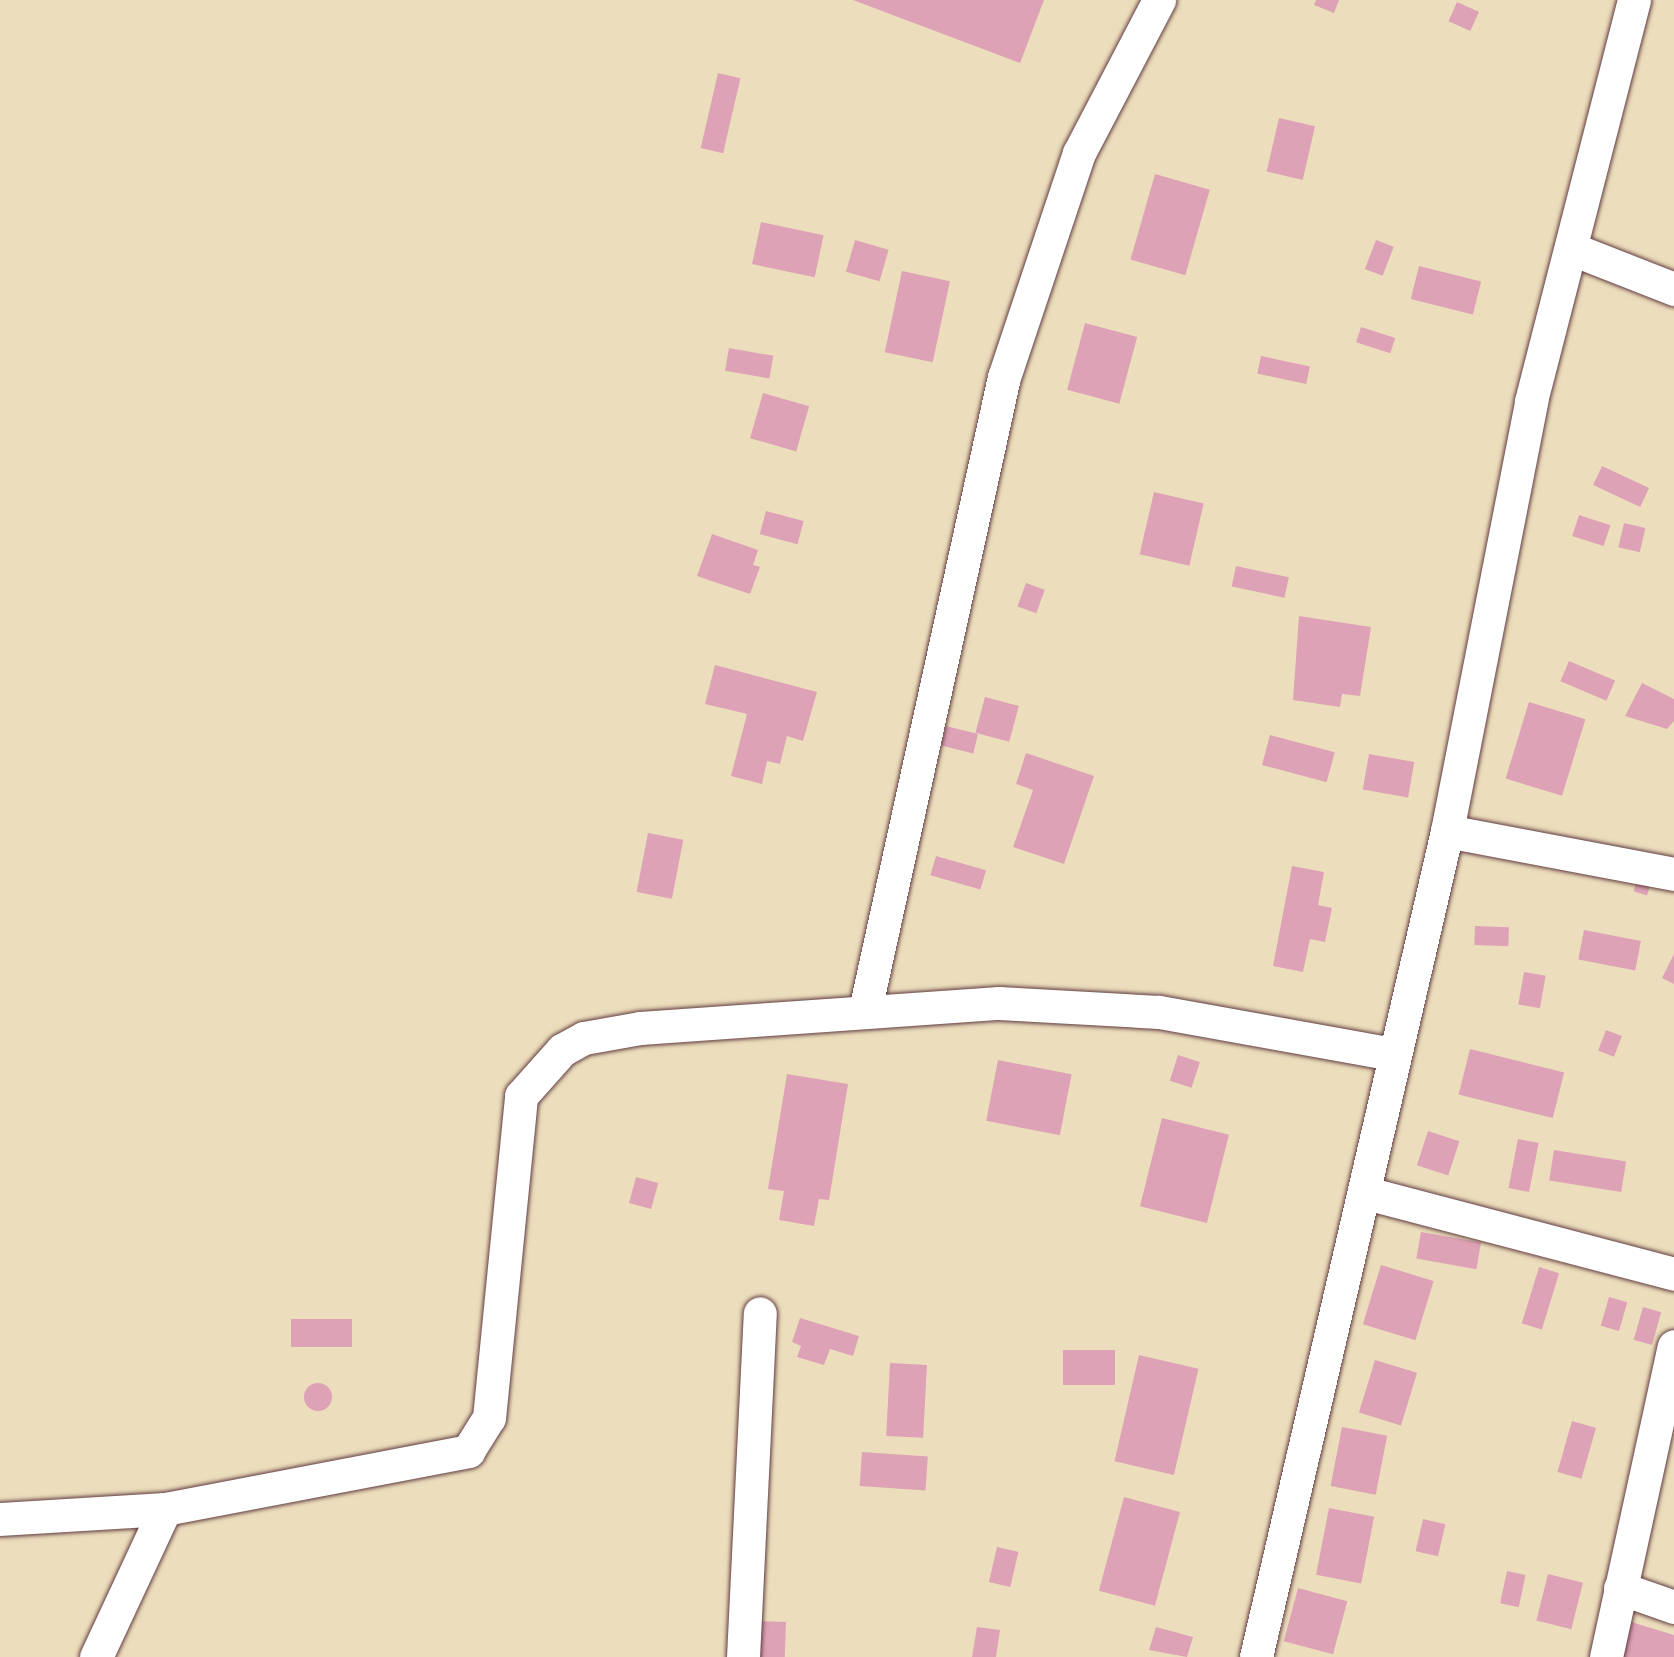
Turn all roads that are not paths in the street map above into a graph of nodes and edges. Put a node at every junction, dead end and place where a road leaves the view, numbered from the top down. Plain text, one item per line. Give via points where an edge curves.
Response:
1 (1159, 0) edge
2 (1634, 0) edge
3 (1572, 249) junction
4 (1674, 289) edge
5 (1447, 831) junction
6 (1674, 874) edge
7 (865, 1010) junction
8 (1393, 1054) junction
9 (1366, 1192) junction
10 (1674, 1274) edge
11 (760, 1313) dead end
12 (1674, 1346) edge
13 (165, 1509) junction
14 (0, 1519) edge
15 (1620, 1588) junction
16 (1674, 1607) edge
17 (96, 1657) edge
18 (743, 1657) edge
19 (1256, 1657) edge
20 (1606, 1657) edge

1 - 7 street via 1078,153 1004,377
2 - 3 street
3 - 4 street
3 - 5 street via 1529,412
5 - 6 street
5 - 8 street
7 - 8 street via 999,1003 1159,1012
7 - 13 street via 640,1028 584,1038 562,1050 521,1096 494,1386 489,1418 476,1443 468,1451
8 - 9 street
9 - 10 street
9 - 19 street
11 - 18 street
12 - 15 street
13 - 14 street
13 - 17 street
15 - 16 street
15 - 20 street

